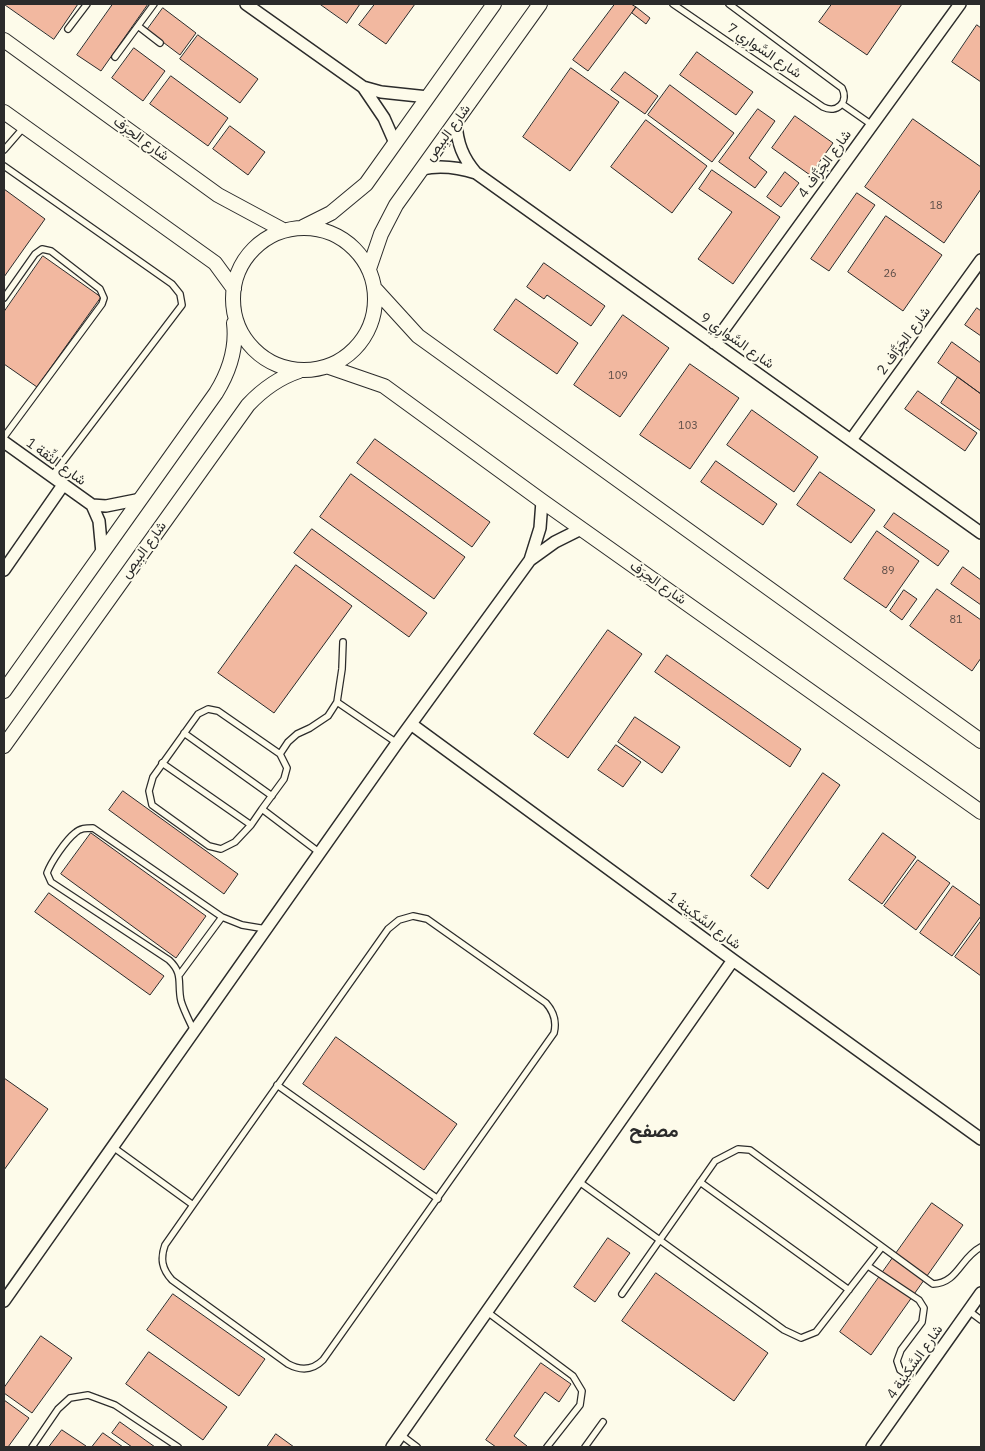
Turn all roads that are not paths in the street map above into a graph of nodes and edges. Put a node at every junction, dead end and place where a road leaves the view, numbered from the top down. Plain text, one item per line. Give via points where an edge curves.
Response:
1 (87, 4) edge
2 (154, 4) edge
3 (246, 4) edge
4 (494, 4) edge
5 (540, 4) edge
6 (673, 4) edge
7 (729, 4) edge
8 (960, 4) edge
9 (138, 26) junction
10 (68, 29) dead end
11 (4, 40) edge
12 (160, 43) dead end
13 (115, 57) dead end
14 (363, 87) junction
15 (428, 97) junction
16 (842, 104) junction
17 (4, 112) edge
18 (456, 122) junction
19 (872, 125) junction
20 (24, 127) junction
21 (395, 143) junction
22 (4, 150) edge
23 (4, 166) edge
24 (422, 169) junction
25 (476, 173) junction
26 (303, 227) junction
27 (283, 230) junction
28 (981, 260) edge
29 (370, 269) junction
30 (234, 289) junction
31 (376, 290) junction
32 (4, 298) edge
33 (234, 315) junction
34 (714, 343) junction
35 (329, 367) junction
36 (299, 371) junction
37 (4, 437) edge
38 (850, 440) junction
39 (4, 442) edge
40 (52, 476) junction
41 (63, 485) junction
42 (141, 499) junction
43 (542, 501) junction
44 (92, 505) junction
45 (581, 529) junction
46 (981, 533) edge
47 (102, 553) junction
48 (530, 560) junction
49 (4, 570) edge
50 (343, 642) dead end
51 (4, 691) edge
52 (337, 702) junction
53 (411, 724) junction
54 (184, 733) junction
55 (981, 741) edge
56 (397, 743) junction
57 (4, 746) edge
58 (280, 754) junction
59 (162, 763) junction
60 (272, 796) junction
61 (262, 809) junction
62 (981, 812) edge
63 (251, 825) junction
64 (320, 853) junction
65 (222, 917) junction
66 (266, 929) junction
67 (733, 960) junction
68 (180, 974) junction
69 (194, 1031) junction
70 (277, 1086) junction
71 (981, 1139) edge
72 (113, 1147) junction
73 (578, 1181) junction
74 (700, 1182) junction
75 (438, 1199) junction
76 (193, 1205) junction
77 (660, 1240) junction
78 (882, 1247) junction
79 (981, 1247) edge
80 (868, 1266) junction
81 (849, 1290) junction
82 (622, 1294) dead end
83 (981, 1294) edge
84 (4, 1301) edge
85 (486, 1311) junction
86 (969, 1311) junction
87 (981, 1320) edge
88 (918, 1383) junction
89 (603, 1422) dead end
90 (401, 1435) junction
91 (32, 1447) edge
92 (178, 1447) edge
93 (392, 1447) edge
94 (417, 1447) edge
95 (547, 1447) edge
96 (585, 1447) edge
97 (872, 1447) edge

1 - 10 lane
2 - 9 lane
3 - 14 street
4 - 15 street
5 - 18 street, شارع البِيص
6 - 16 lane, شارع السَّوارِي 7 via 823,107 831,110
7 - 16 lane, شارع السَّوارِي 7 via 842,88
8 - 19 street, شارع الجَزَّاف 4
9 - 12 lane
9 - 13 lane
11 - 27 street, شارع الحِرَف via 218,195
14 - 15 street
14 - 21 street via 384,118
15 - 21 street
16 - 19 lane
17 - 20 street
18 - 24 street, شارع البِيص
18 - 25 street, شارع السَّوارِي 9 via 461,150
19 - 34 street, شارع الجَزَّاف 4
20 - 22 lane
20 - 30 street via 215,263
21 - 26 street via 366,184 331,213
23 - 40 lane via 172,284 180,294 182,305
24 - 25 street, شارع السَّوارِي 9 via 444,166
24 - 29 street, شارع البِيص via 384,227
25 - 34 street, شارع السَّوارِي 9
26 - 27 street
26 - 29 street via 324,230 342,239 358,252
27 - 30 street via 250,252 238,269
28 - 38 street, شارع الجَزَّاف 2
29 - 31 street
30 - 33 street
31 - 35 street via 375,315 366,337 350,355
31 - 55 street via 418,336
32 - 37 lane via 42,249 48,250 100,289 104,298
33 - 36 street via 242,336 257,354 277,366
33 - 42 street via 232,356 223,382
34 - 38 street, شارع السَّوارِي 9
35 - 36 street
35 - 43 street, شارع الحِرَف via 384,386
36 - 57 street, شارع البِيص via 276,380 248,405
38 - 46 street, شارع السَّوارِي 9
39 - 40 street, شارع الثِّقة 1
40 - 41 street, شارع الثِّقة 1
41 - 44 street, شارع الثِّقة 1
41 - 49 street
42 - 44 street, شارع الثِّقة 1 via 106,506
42 - 47 street
43 - 45 street, شارع الحِرَف
43 - 48 street via 540,528
44 - 47 street, شارع الثِّقة 1 via 99,522
45 - 48 street
45 - 62 street, شارع الحِرَف
47 - 51 street
48 - 53 street
50 - 52 lane
52 - 56 lane
52 - 58 lane via 328,716 297,734
53 - 56 street
53 - 67 street, شارع السَّكِينة 1
54 - 58 lane via 198,714 208,709 218,711
54 - 59 lane
54 - 60 lane
56 - 64 street
58 - 60 lane via 287,768 284,779
59 - 63 lane
59 - 63 lane via 149,790 152,805 209,846 221,849 228,846
60 - 61 lane
61 - 63 lane
61 - 64 lane
64 - 66 street
65 - 66 lane
65 - 68 lane
65 - 68 lane via 94,828 74,833 51,863 47,873 51,882 169,960
66 - 69 street
67 - 71 street, شارع السَّكِينة 1
67 - 73 street
68 - 69 lane via 182,1003
69 - 72 street
70 - 75 lane
70 - 75 lane via 388,929 406,917 427,919 546,1003 554,1014 556,1027
70 - 76 lane
72 - 76 lane
72 - 84 street
73 - 77 lane
73 - 85 street
74 - 77 lane
74 - 78 lane via 715,1161 738,1149 750,1150
74 - 81 lane
75 - 76 lane via 324,1360 307,1369 288,1364 167,1274 162,1252
77 - 81 lane via 784,1330 801,1338 816,1332
77 - 82 lane
78 - 79 lane via 933,1284 943,1284
78 - 80 lane
80 - 81 lane
80 - 88 lane via 919,1300 924,1308 922,1322 901,1350 897,1361 900,1370
83 - 86 street, شارع السَّكِينة 4
85 - 90 street
85 - 95 lane via 573,1376 582,1391 580,1405
86 - 87 lane
86 - 88 street, شارع السَّكِينة 4
88 - 97 street, شارع السَّكِينة 4
89 - 96 lane
90 - 93 street
90 - 94 lane
91 - 92 lane via 58,1408 70,1398 88,1394 115,1405

